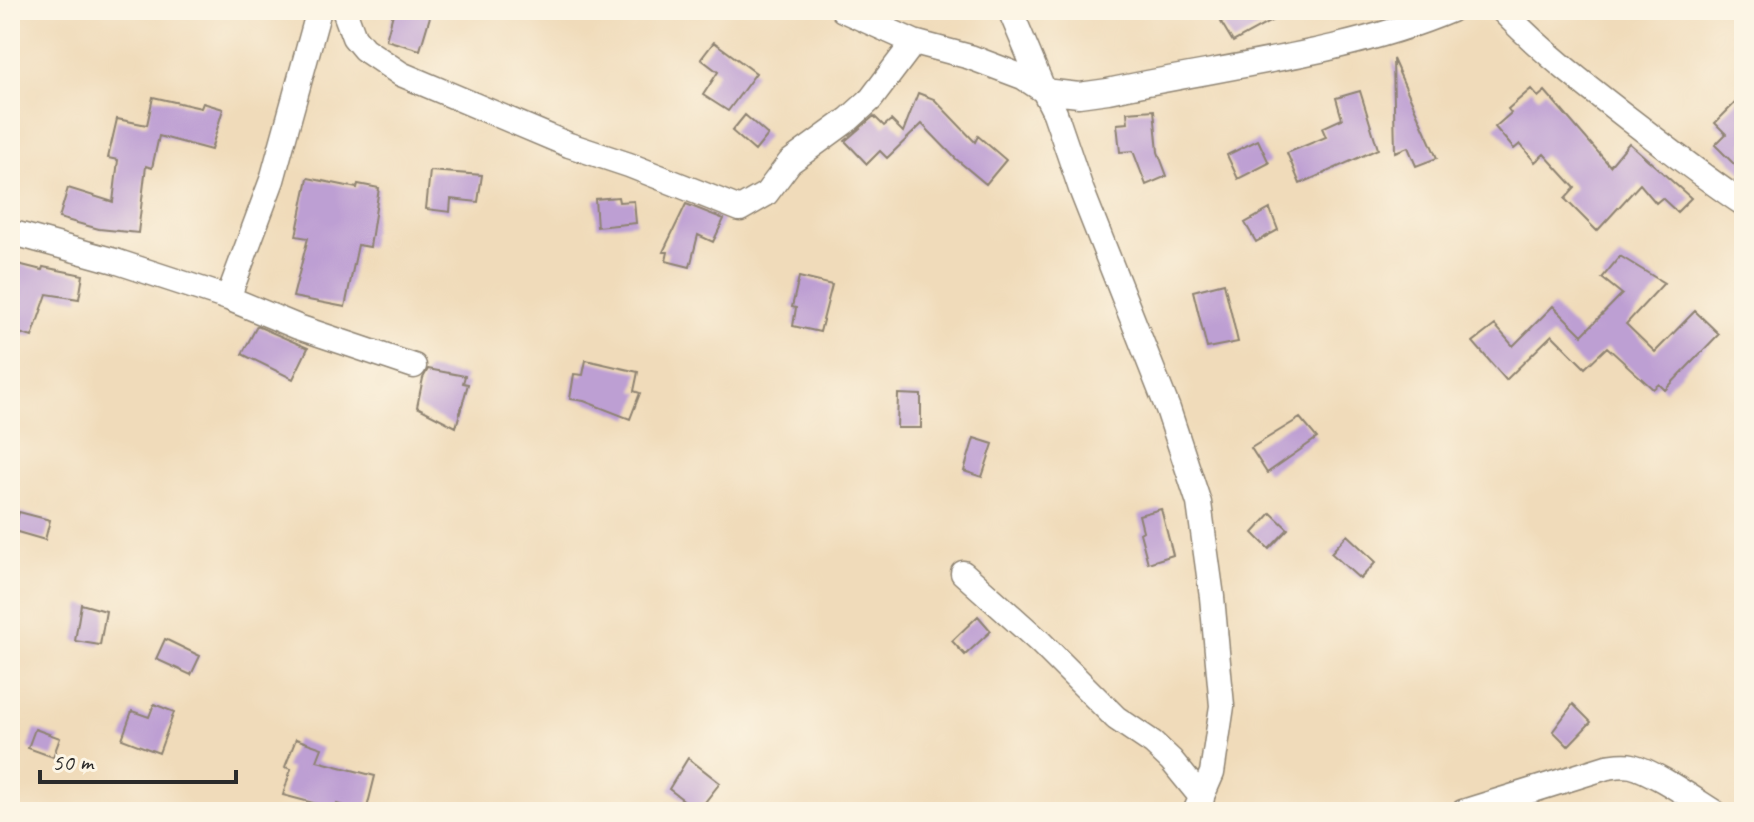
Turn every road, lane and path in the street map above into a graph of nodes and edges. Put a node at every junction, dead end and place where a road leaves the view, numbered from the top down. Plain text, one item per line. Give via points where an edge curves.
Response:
1 (319, 10) edge
2 (344, 10) edge
3 (843, 10) edge
4 (1010, 10) edge
5 (1451, 10) edge
6 (1502, 10) edge
7 (914, 42) junction
8 (1044, 91) junction
9 (1740, 194) edge
10 (10, 232) edge
11 (228, 298) junction
12 (414, 366) dead end
13 (963, 573) dead end
14 (1199, 805) edge
15 (1463, 812) edge
16 (1714, 812) edge

1 - 11 street via 272,180
2 - 7 street via 364,49 401,74 518,125 740,209 766,194 790,162 871,99
3 - 7 street
4 - 8 street
5 - 8 street via 1373,36 1108,91
6 - 9 street via 1577,79
7 - 8 street via 1003,69
8 - 14 street via 1168,409 1199,503 1222,706 1215,758
10 - 11 street
11 - 12 street
13 - 14 street via 1116,718 1153,743
15 - 16 street via 1621,765 1647,772

